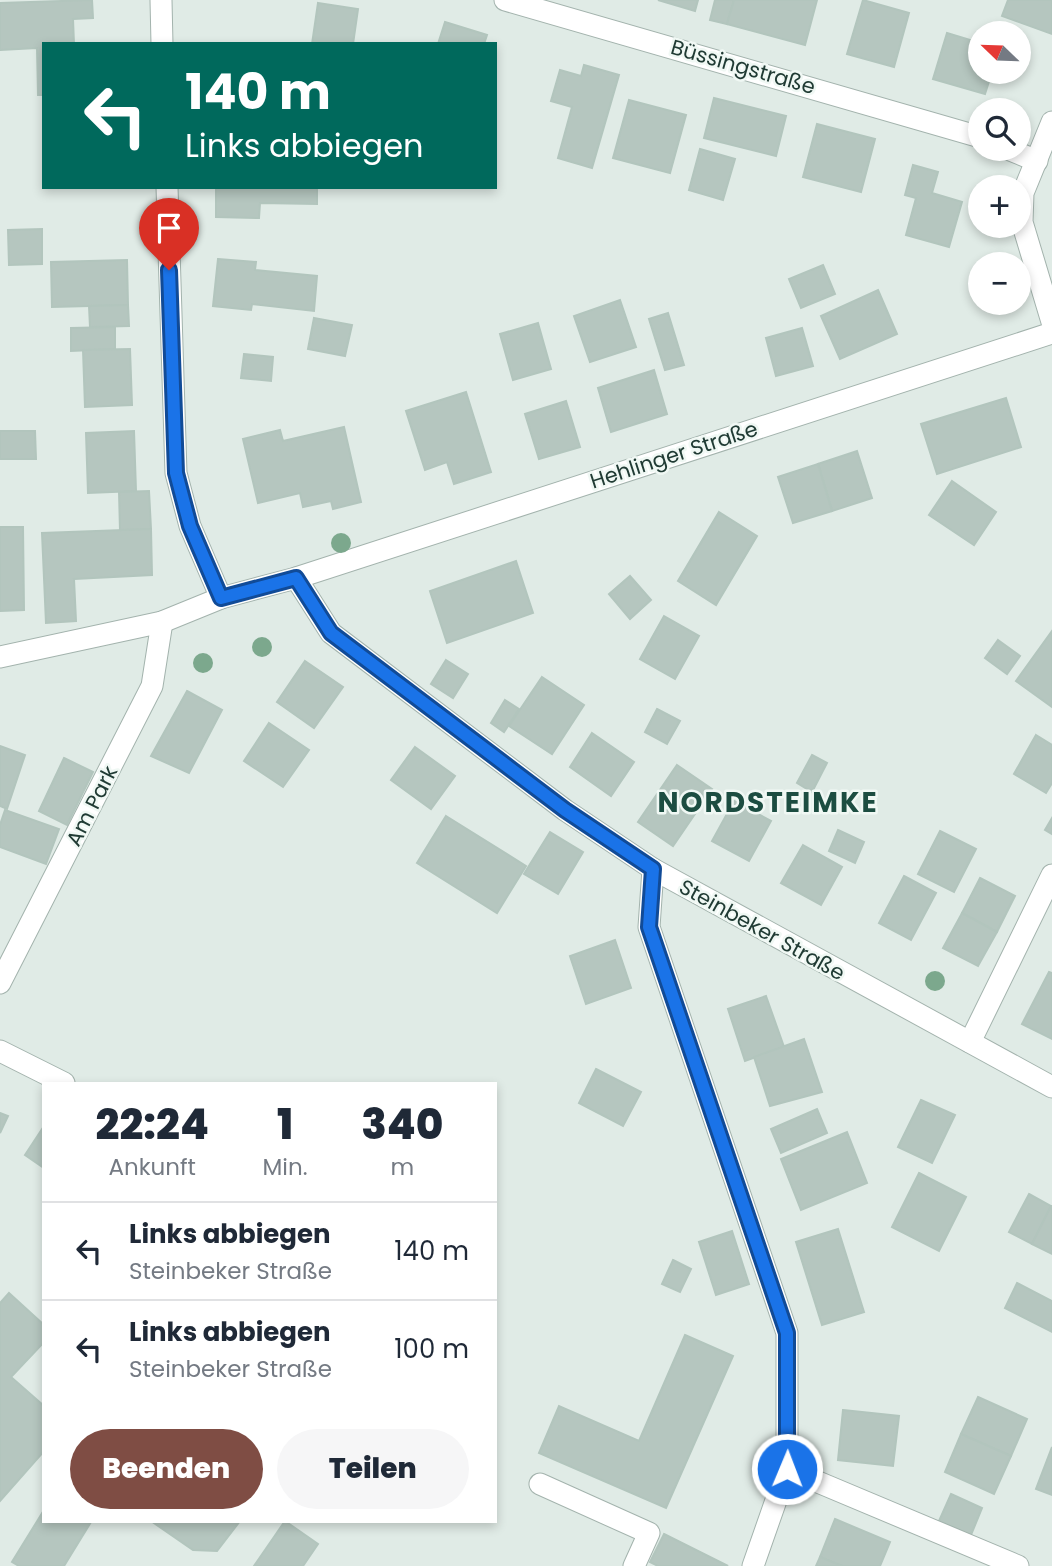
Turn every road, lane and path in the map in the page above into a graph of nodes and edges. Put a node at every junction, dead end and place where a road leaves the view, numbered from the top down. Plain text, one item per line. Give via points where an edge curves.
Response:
1 (161, 0) edge
2 (505, 0) edge
3 (162, 42) edge
4 (1052, 122) edge
5 (968, 134) edge
6 (1031, 158) edge
7 (1037, 161) junction
8 (167, 189) edge
9 (1052, 322) edge
10 (1052, 333) edge
11 (296, 578) junction
12 (221, 598) junction
13 (162, 622) junction
14 (0, 657) edge
15 (653, 869) junction
16 (1052, 875) edge
17 (0, 984) edge
18 (970, 1042) junction
19 (0, 1051) edge
20 (62, 1082) edge
21 (1052, 1087) edge
22 (787, 1469) junction
23 (540, 1484) dead end
24 (634, 1566) edge
25 (753, 1566) edge
26 (1018, 1566) edge

1 - 3 street
2 - 5 street, Büssingstraße
4 - 7 street
6 - 7 street
7 - 9 street via 1023,193 1022,222
8 - 12 street via 176,473 190,526
10 - 11 street, Hehlinger Straße
11 - 12 street
11 - 15 street, Steinbeker Straße via 331,633 565,810
12 - 13 street
13 - 14 street
13 - 17 street, Am Park via 152,686
15 - 18 street, Steinbeker Straße
15 - 22 street via 649,927 787,1333
16 - 18 street
18 - 21 street, Steinbeker Straße
19 - 20 street
22 - 25 street
22 - 26 street
23 - 24 street via 649,1533

